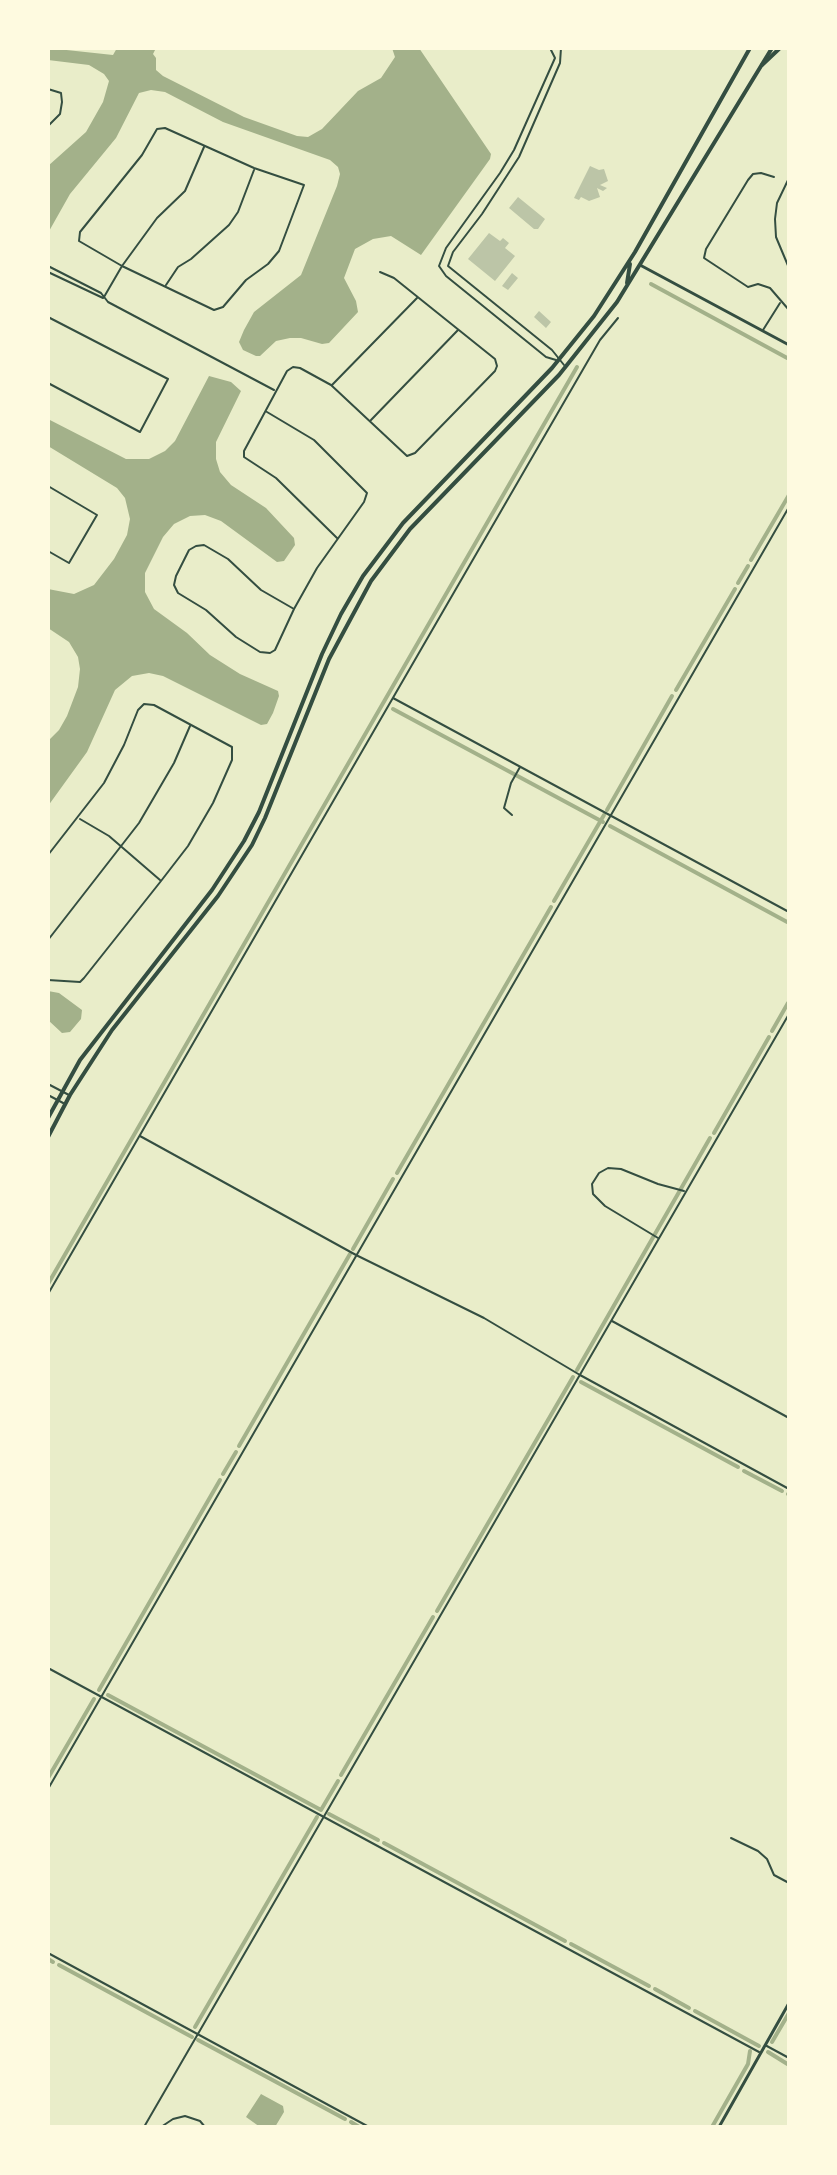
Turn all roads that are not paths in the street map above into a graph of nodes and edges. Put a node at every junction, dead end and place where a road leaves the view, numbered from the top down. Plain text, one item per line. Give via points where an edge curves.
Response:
1 (550, 48) edge
2 (561, 48) edge
3 (750, 48) edge
4 (772, 48) edge
5 (780, 48) edge
6 (762, 65) junction
7 (48, 89) edge
8 (48, 126) edge
9 (204, 147) junction
10 (254, 168) junction
11 (774, 177) dead end
12 (789, 178) edge
13 (640, 265) junction
14 (48, 266) edge
15 (122, 266) junction
16 (628, 266) junction
17 (789, 268) edge
18 (48, 272) edge
19 (380, 272) dead end
20 (165, 286) junction
21 (626, 288) junction
22 (418, 297) junction
23 (104, 298) junction
24 (781, 302) junction
25 (789, 310) edge
26 (48, 317) edge
27 (618, 318) dead end
28 (458, 330) junction
29 (763, 330) junction
30 (788, 344) edge
31 (558, 361) junction
32 (566, 367) junction
33 (48, 383) edge
34 (331, 385) junction
35 (275, 390) junction
36 (266, 411) junction
37 (370, 421) junction
38 (48, 486) edge
39 (789, 507) edge
40 (337, 538) junction
41 (48, 551) edge
42 (294, 609) junction
43 (393, 698) junction
44 (190, 725) junction
45 (520, 767) junction
46 (512, 815) dead end
47 (611, 815) junction
48 (78, 818) junction
49 (121, 847) junction
50 (48, 855) edge
51 (161, 881) junction
52 (789, 912) edge
53 (48, 940) edge
54 (48, 980) edge
55 (789, 1014) edge
56 (48, 1084) edge
57 (62, 1092) junction
58 (48, 1095) edge
59 (70, 1095) junction
60 (58, 1100) junction
61 (65, 1104) junction
62 (48, 1118) edge
63 (140, 1135) junction
64 (48, 1137) edge
65 (686, 1191) junction
66 (658, 1238) junction
67 (356, 1255) junction
68 (48, 1294) edge
69 (612, 1321) junction
70 (580, 1375) junction
71 (789, 1418) edge
72 (789, 1489) edge
73 (48, 1668) edge
74 (101, 1697) junction
75 (48, 1789) edge
76 (323, 1816) junction
77 (731, 1838) dead end
78 (789, 1883) edge
79 (48, 1953) edge
80 (789, 2003) edge
81 (197, 2033) junction
82 (765, 2044) junction
83 (760, 2052) junction
84 (789, 2058) edge
85 (144, 2127) edge
86 (161, 2127) edge
87 (205, 2127) edge
88 (369, 2127) edge
89 (719, 2127) edge

1 - 31 street via 555,58 507,163 446,248 439,266 546,357
2 - 31 street via 519,157 448,260 456,274 552,350
3 - 16 main road
4 - 6 main road
5 - 6 main road
6 - 13 main road
7 - 8 street via 61,93 60,114
9 - 10 street
9 - 15 street via 185,191 157,218
9 - 15 street via 157,129 80,232 79,241
10 - 20 street via 229,225 178,267
10 - 20 street via 304,185 279,251 214,310
11 - 24 street via 753,174 704,258 748,287 770,288
12 - 17 street via 777,203 776,237
13 - 16 main road
13 - 21 main road
13 - 29 street
14 - 23 street
15 - 20 street
15 - 23 street
16 - 21 main road
16 - 31 main road
18 - 23 street
19 - 22 street
21 - 32 main road
22 - 28 street
22 - 34 street
23 - 35 street
24 - 25 street
24 - 29 street
26 - 33 street via 168,379 140,432
27 - 43 street via 600,340
28 - 37 street
28 - 37 street via 495,359 495,371 415,453 401,453
29 - 30 street
31 - 32 street
31 - 57 main road via 430,492 363,576 322,654 240,848 105,1025
32 - 59 main road via 410,529 371,581 329,659 252,845 112,1030
34 - 35 street via 293,367
34 - 37 street
35 - 36 street
36 - 40 street via 244,457 276,478
36 - 40 street via 314,440 367,493
38 - 41 street via 97,515 69,563
39 - 47 street
40 - 42 street
42 - 42 street via 204,545 189,550 174,585 260,652 275,650
43 - 45 street
43 - 63 street
44 - 48 street via 144,704 104,783
44 - 49 street via 156,798
44 - 51 street via 232,747 232,760 188,846
45 - 46 street via 504,808
45 - 47 street
47 - 52 street
47 - 67 street
48 - 49 street
48 - 50 street
49 - 51 street
49 - 53 street
51 - 54 street via 80,982
55 - 65 street
56 - 57 street
57 - 59 street
57 - 60 main road
58 - 60 street
59 - 61 main road
60 - 61 street
60 - 62 main road
61 - 64 main road
63 - 67 street
63 - 68 street
65 - 66 street
65 - 66 street via 608,1168 592,1184 593,1194 605,1206
66 - 69 street
67 - 70 street via 484,1318
67 - 74 street
69 - 70 street
69 - 71 street
70 - 72 street
70 - 76 street
73 - 74 street
74 - 75 street
74 - 76 street
76 - 81 street
76 - 83 street
77 - 78 street via 758,1851 774,1875
79 - 81 street
80 - 82 street
81 - 85 street
81 - 88 street
82 - 83 street
82 - 84 street
83 - 89 street
86 - 87 street via 185,2116

